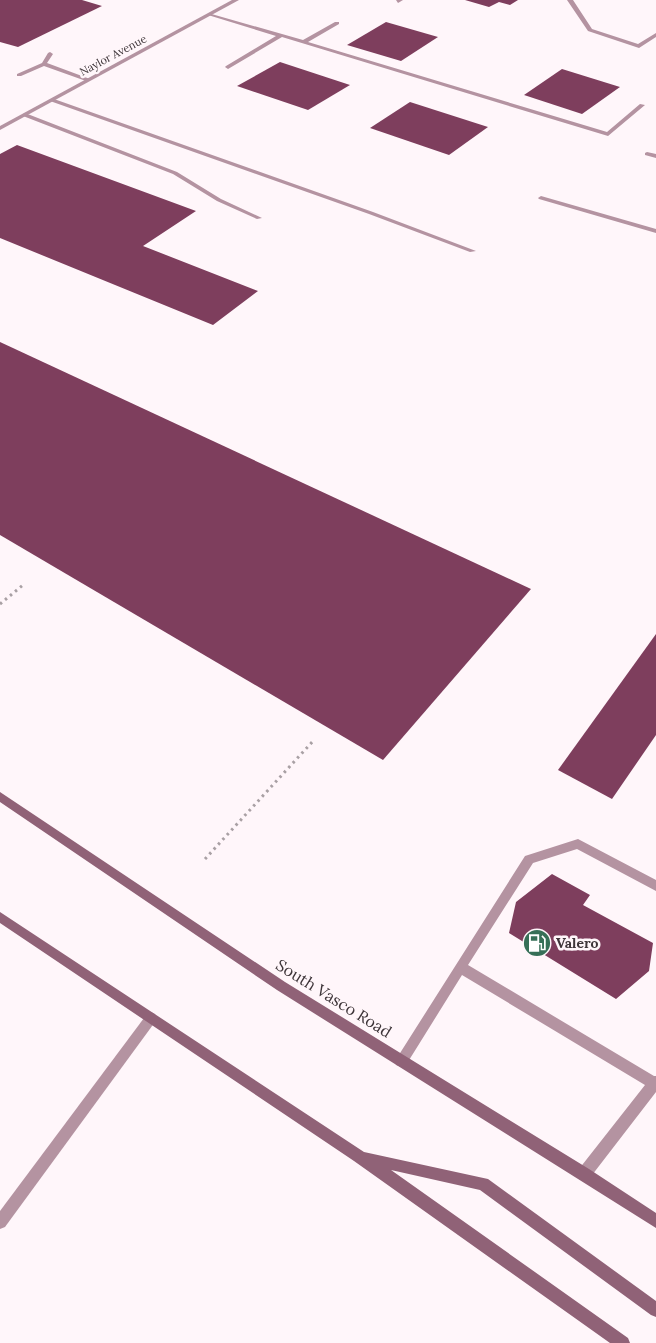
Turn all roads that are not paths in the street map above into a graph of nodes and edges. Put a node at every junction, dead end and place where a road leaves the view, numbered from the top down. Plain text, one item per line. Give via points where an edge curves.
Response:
1 (236, 0) edge
2 (570, 0) edge
3 (210, 14) junction
4 (337, 23) dead end
5 (656, 35) edge
6 (280, 36) junction
7 (304, 42) junction
8 (50, 54) dead end
9 (44, 64) junction
10 (228, 66) dead end
11 (19, 76) dead end
12 (88, 80) junction
13 (52, 100) junction
14 (642, 105) dead end
15 (25, 115) junction
16 (0, 128) edge
17 (647, 154) dead end
18 (656, 156) edge
19 (541, 198) dead end
20 (259, 218) dead end
21 (656, 231) edge
22 (472, 251) dead end
23 (0, 796) edge
24 (656, 886) edge
25 (0, 917) edge
26 (460, 967) junction
27 (151, 1018) junction
28 (401, 1061) junction
29 (655, 1083) edge
30 (359, 1156) junction
31 (584, 1174) junction
32 (656, 1221) edge
33 (0, 1222) edge
34 (656, 1310) edge
35 (623, 1343) edge

1 - 3 street, Naylor Avenue
2 - 5 street via 590,30 639,46
3 - 6 street
3 - 12 street, Naylor Avenue
4 - 7 street
6 - 7 street
6 - 10 street
7 - 14 street via 608,134
8 - 9 street
9 - 11 street
9 - 12 street
12 - 13 street, Naylor Avenue
13 - 15 street, Naylor Avenue
13 - 22 street
15 - 16 street, Naylor Avenue
15 - 20 street via 175,173 219,200
17 - 18 street
19 - 21 street
23 - 28 main road, South Vasco Road via 281,986
24 - 26 street via 578,844 529,859
25 - 27 main road
26 - 28 street
26 - 29 street
27 - 30 main road
27 - 33 street
28 - 31 main road, South Vasco Road
29 - 31 street
30 - 34 main road via 483,1184
30 - 35 main road
31 - 32 main road, South Vasco Road

